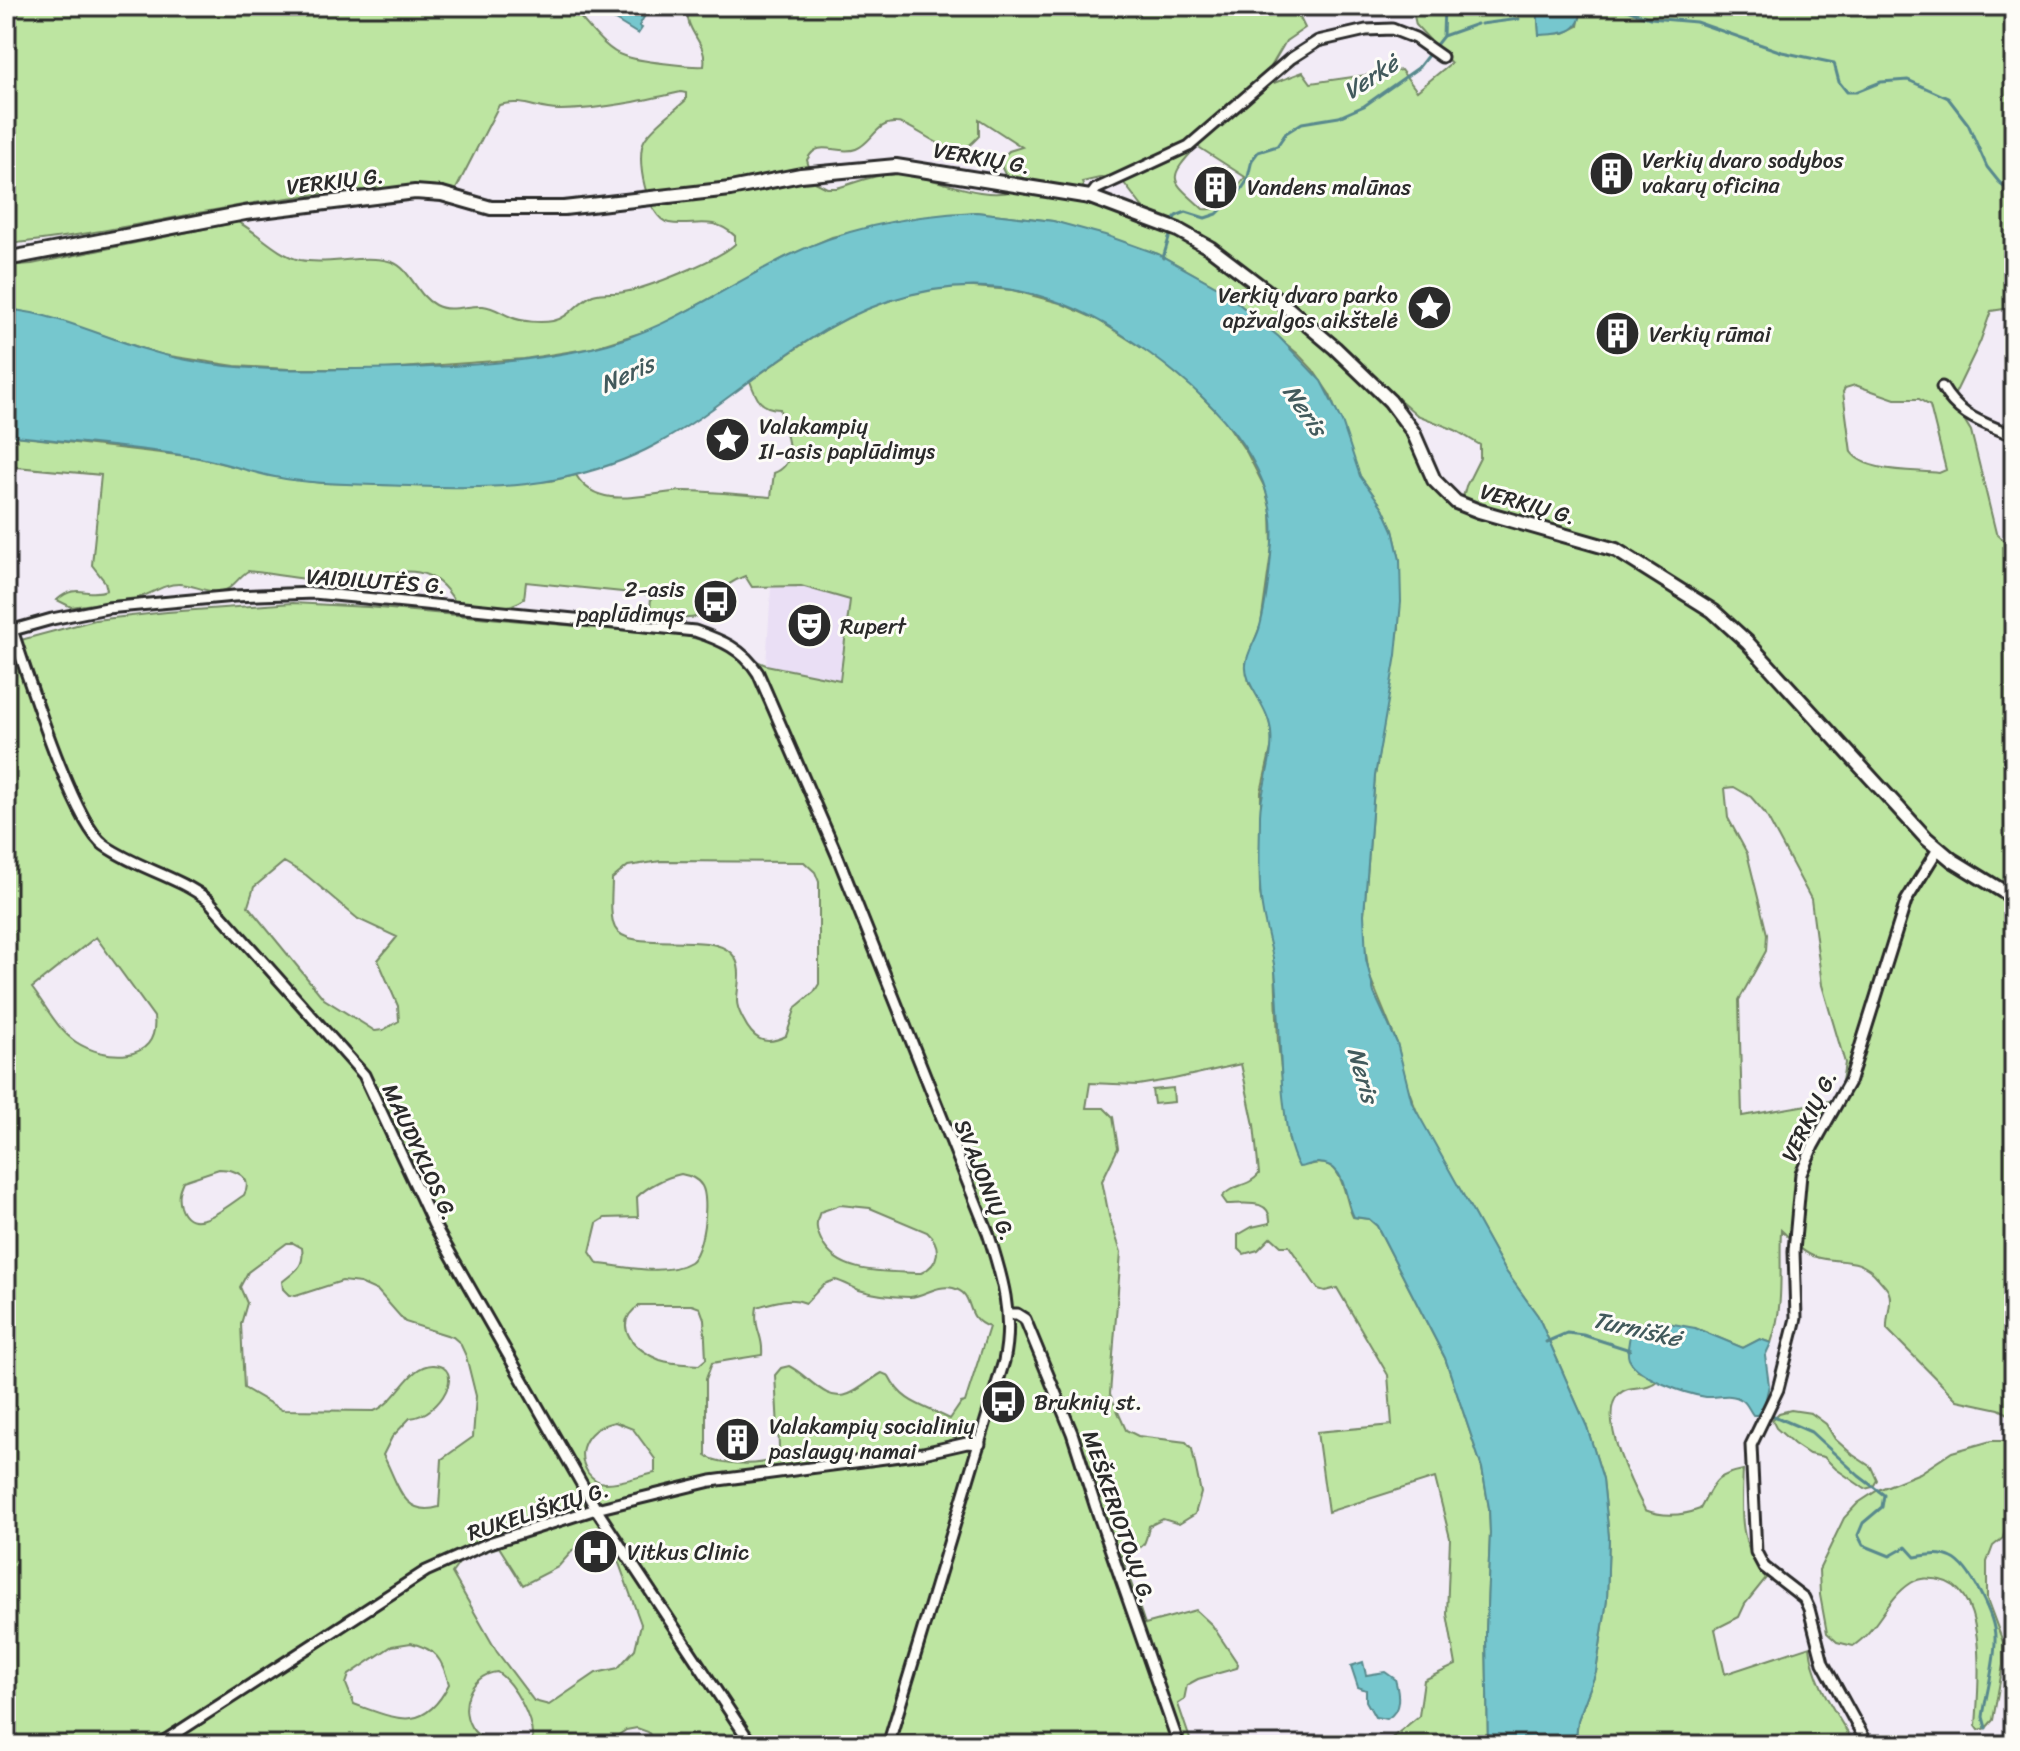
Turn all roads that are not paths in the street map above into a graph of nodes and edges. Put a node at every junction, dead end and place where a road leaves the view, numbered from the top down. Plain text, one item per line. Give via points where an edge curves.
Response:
1 (1442, 57) dead end
2 (1090, 197) junction
3 (6, 259) edge
4 (1942, 387) dead end
5 (2014, 436) edge
6 (9, 631) edge
7 (741, 652) joint
8 (1938, 849) junction
9 (2014, 898) edge
10 (1009, 1314) junction
11 (980, 1444) junction
12 (596, 1509) junction
13 (158, 1745) edge
14 (752, 1745) edge
15 (888, 1745) edge
16 (1179, 1745) edge
17 (1868, 1745) edge

1 - 2 street via 1407,33 1378,28 1318,41 1189,146 1096,189
2 - 3 main road, VERKIŲ G. via 896,166 564,208 491,208 415,192 245,213
2 - 8 main road, VERKIŲ G. via 1193,237 1277,299 1390,401 1413,432 1434,480 1456,502 1616,550 1713,611
4 - 5 street via 1966,415
6 - 7 street, VAIDILUTĖS G. via 107,608 314,593 695,631
6 - 12 street, MAUDYKLOS G. via 71,790 96,837 208,900 364,1075 434,1225
7 - 10 street, SVAJONIŲ G. via 758,673 837,855 988,1233
8 - 9 main road
8 - 17 street, VERKIŲ G. via 1906,901 1850,1080 1801,1174 1794,1251 1796,1318 1778,1389 1751,1445 1756,1552 1764,1567 1804,1598 1823,1663
10 - 11 street, SVAJONIŲ G. via 1004,1361
10 - 16 street, MEŠKERIOTOJŲ G. via 1025,1319 1072,1433
11 - 12 street, RUKELIŠKIŲ G. via 711,1481
11 - 15 street, SVAJONIŲ G.
12 - 13 street, RUKELIŠKIŲ G. via 489,1543 426,1571
12 - 14 street, MAUDYKLOS G.

